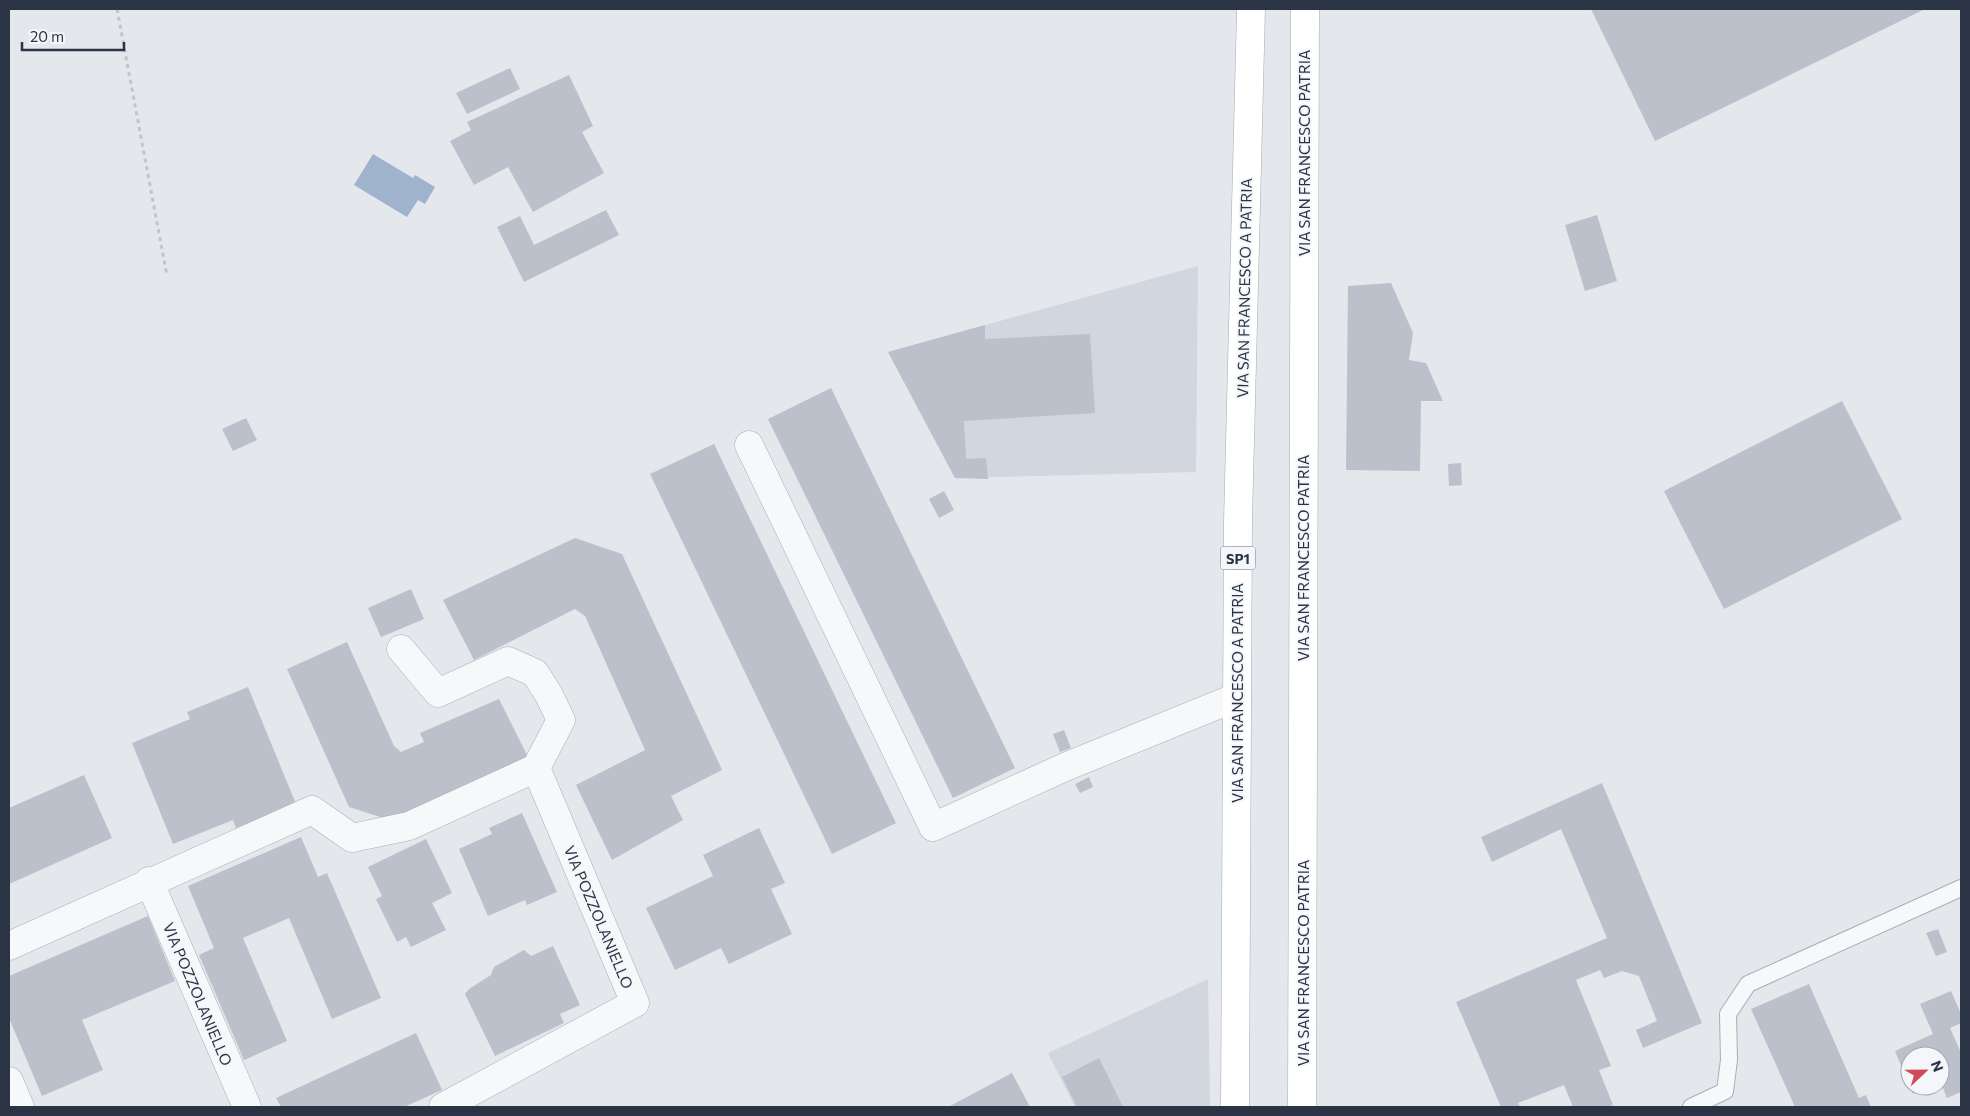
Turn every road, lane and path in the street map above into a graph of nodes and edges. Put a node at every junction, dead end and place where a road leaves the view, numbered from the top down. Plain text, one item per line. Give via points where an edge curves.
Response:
1 (117, 9) edge
2 (1251, 9) edge
3 (1304, 9) edge
4 (167, 276) dead end
5 (749, 445) dead end
6 (401, 649) dead end
7 (1237, 698) junction
8 (536, 768) junction
9 (149, 881) junction
10 (1961, 888) edge
11 (9, 946) edge
12 (9, 1081) edge
13 (20, 1107) edge
14 (247, 1107) edge
15 (443, 1107) edge
16 (1235, 1107) edge
17 (1302, 1107) edge
18 (1691, 1107) edge

1 - 4 path
2 - 7 main road, VIA SAN FRANCESCO A PATRIA / SP1 via 1238,521
3 - 17 main road, VIA SAN FRANCESCO PATRIA
5 - 7 street via 933,827 1065,767
6 - 8 street via 438,693 508,661 534,673 561,720
7 - 16 main road, VIA SAN FRANCESCO A PATRIA / SP1
8 - 9 street via 409,826 352,838 312,810
8 - 15 street, VIA POZZOLANIELLO via 635,1003
9 - 11 street
9 - 14 street, VIA POZZOLANIELLO
10 - 18 lane via 1748,984 1728,1014 1729,1060 1725,1091
12 - 13 street

